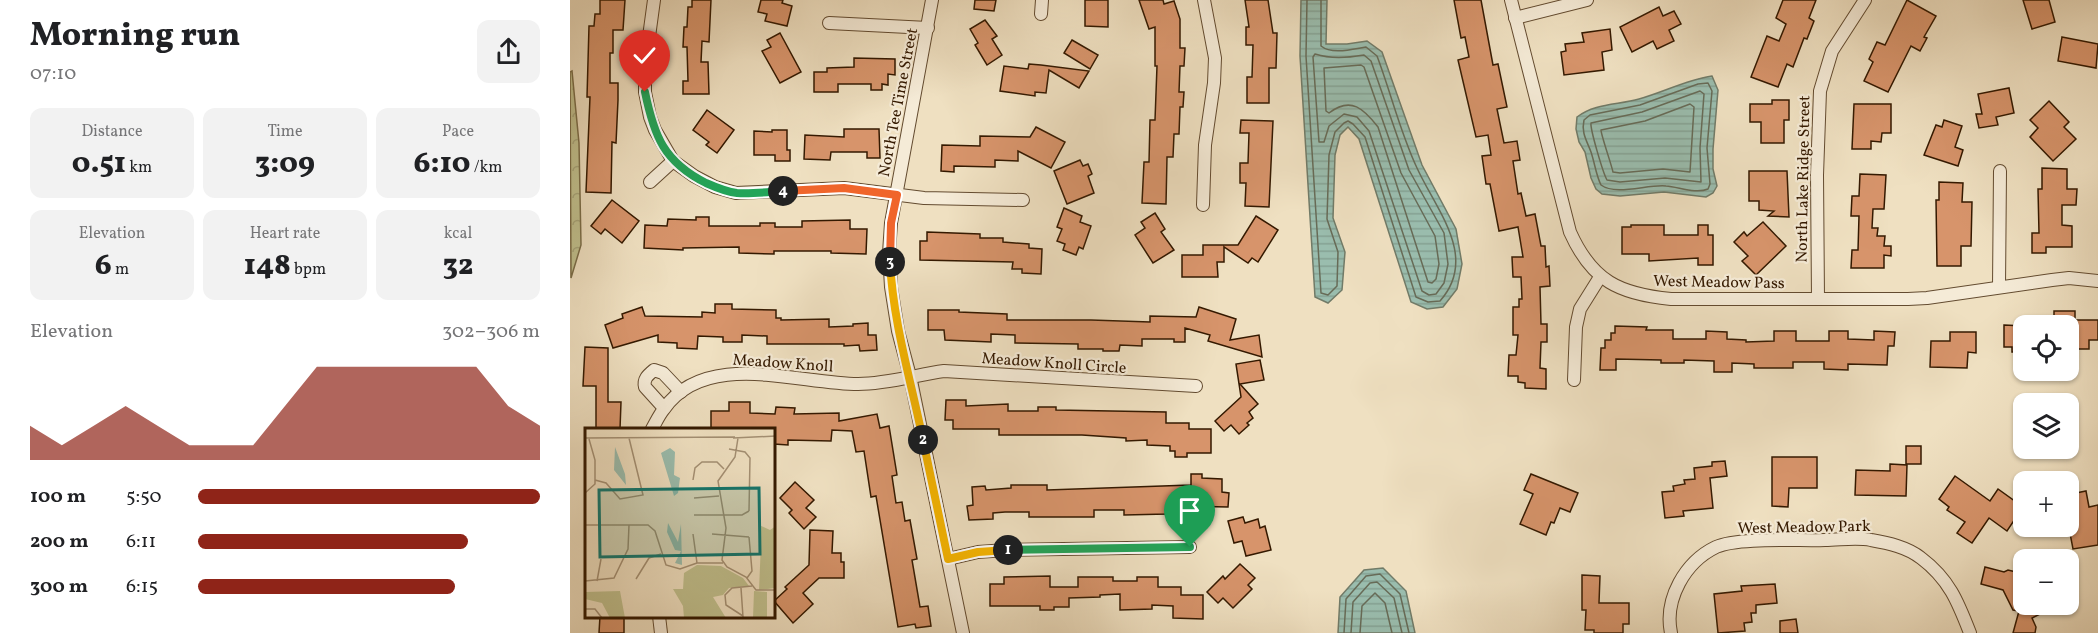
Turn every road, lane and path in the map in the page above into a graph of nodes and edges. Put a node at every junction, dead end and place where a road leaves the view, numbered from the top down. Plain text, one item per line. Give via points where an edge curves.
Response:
1 (654, 0) edge
2 (932, 0) edge
3 (1042, 0) edge
4 (1204, 0) edge
5 (1511, 0) edge
6 (1587, 0) edge
7 (1865, 0) edge
8 (1041, 14) dead end
9 (1515, 18) junction
10 (829, 23) dead end
11 (928, 28) junction
12 (673, 161) junction
13 (2000, 171) dead end
14 (650, 182) dead end
15 (897, 195) junction
16 (1023, 200) dead end
17 (1203, 205) dead end
18 (1600, 277) junction
19 (2098, 281) edge
20 (1999, 287) junction
21 (1818, 299) junction
22 (910, 376) junction
23 (1575, 380) dead end
24 (1196, 386) dead end
25 (681, 392) junction
26 (664, 408) junction
27 (653, 428) edge
28 (1190, 547) dead end
29 (948, 559) junction
30 (659, 618) edge
31 (661, 633) edge
32 (963, 633) edge
33 (1671, 633) edge
34 (1970, 633) edge

1 - 12 street via 645,92 655,130
2 - 11 street, North Tee Time Street
3 - 8 street
4 - 17 street via 1215,58
5 - 9 street, West Meadow Pass
6 - 9 street
7 - 21 street, North Lake Ridge Street via 1832,51 1820,91
9 - 18 street, West Meadow Pass via 1570,232 1579,252
10 - 11 street
11 - 15 street, North Tee Time Street
12 - 14 street
12 - 15 street via 715,187 735,193 844,188
13 - 20 street
15 - 16 street
15 - 22 street, North Tee Time Street via 890,243 891,287
18 - 21 street, West Meadow Pass via 1648,297
18 - 23 street via 1580,309
19 - 20 street, West Meadow Pass via 2069,278
20 - 21 street, West Meadow Pass via 1927,298
22 - 24 street, Meadow Knoll Circle via 952,371
22 - 25 street, Meadow Knoll via 856,384 737,373 703,379
22 - 29 street, North Tee Time Street
25 - 26 street, Meadow Knoll
25 - 26 street via 663,373 654,370 647,375 645,387
26 - 27 street, Meadow Knoll
28 - 29 street via 1006,550
29 - 32 street, North Tee Time Street
30 - 31 street
33 - 34 street, West Meadow Park via 1669,614 1679,581 1695,562 1716,547 1868,539 1912,553 1942,576 1957,599

